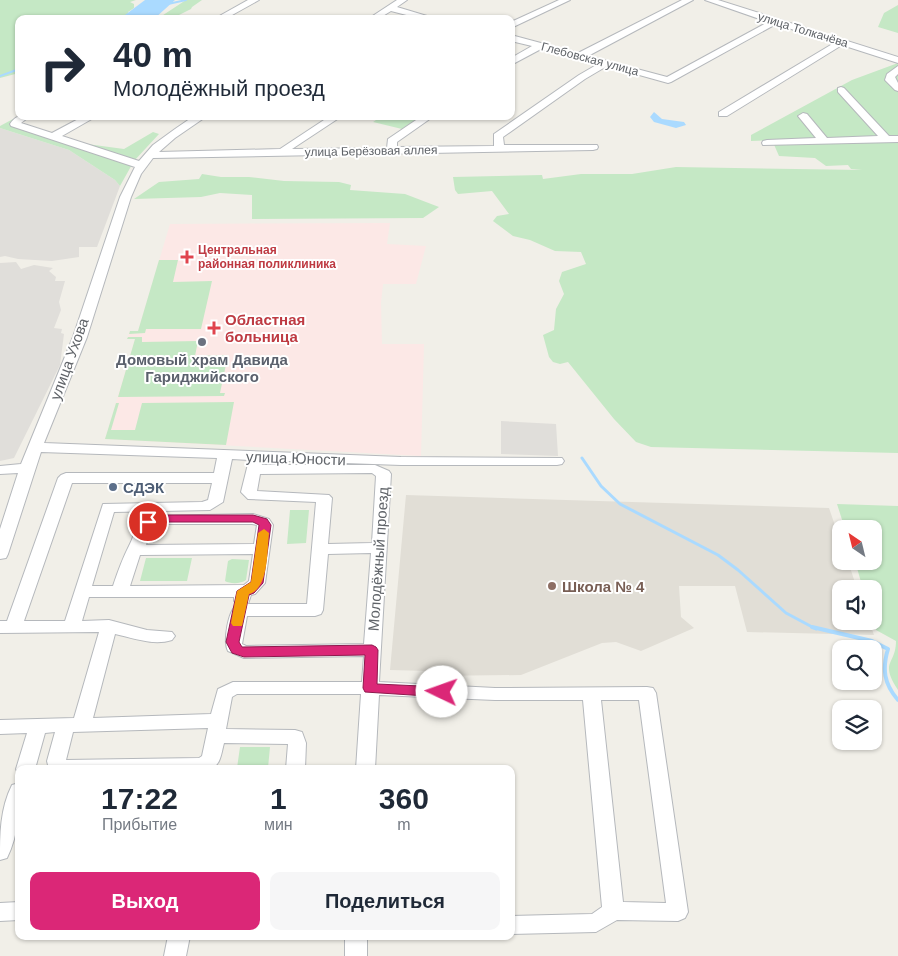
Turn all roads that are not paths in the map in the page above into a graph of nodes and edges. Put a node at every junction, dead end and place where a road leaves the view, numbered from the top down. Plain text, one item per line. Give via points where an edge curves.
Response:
1 (255, 0) edge
2 (403, 0) edge
3 (566, 0) edge
4 (689, 0) edge
5 (709, 0) edge
6 (389, 8) junction
7 (226, 15) edge
8 (378, 15) edge
9 (417, 15) edge
10 (774, 22) junction
11 (515, 23) edge
12 (515, 39) edge
13 (841, 42) junction
14 (541, 45) junction
15 (580, 56) junction
16 (515, 60) edge
17 (898, 60) edge
18 (606, 63) junction
19 (898, 69) edge
20 (898, 88) edge
21 (841, 90) dead end
22 (723, 114) dead end
23 (515, 115) edge
24 (803, 116) dead end
25 (526, 117) junction
26 (20, 120) edge
27 (84, 120) edge
28 (196, 120) edge
29 (331, 120) edge
30 (423, 120) edge
31 (52, 137) junction
32 (892, 140) edge
33 (824, 141) junction
34 (767, 143) dead end
35 (593, 147) dead end
36 (499, 149) junction
37 (392, 151) junction
38 (284, 153) junction
39 (145, 160) junction
40 (36, 447) junction
41 (224, 455) junction
42 (557, 461) dead end
43 (254, 463) junction
44 (27, 468) junction
45 (0, 470) edge
46 (220, 478) junction
47 (379, 548) junction
48 (261, 549) junction
49 (321, 549) junction
50 (135, 550) junction
51 (0, 554) edge
52 (243, 591) junction
53 (83, 592) junction
54 (120, 592) junction
55 (240, 610) junction
56 (72, 626) junction
57 (108, 626) junction
58 (6, 627) edge
59 (166, 636) dead end
60 (372, 650) junction
61 (370, 688) junction
62 (591, 693) junction
63 (74, 724) junction
64 (38, 726) junction
65 (0, 727) edge
66 (216, 729) junction
67 (26, 765) edge
68 (56, 765) edge
69 (186, 765) edge
70 (295, 765) edge
71 (365, 765) edge
72 (15, 803) edge
73 (0, 852) edge
74 (15, 911) edge
75 (613, 911) junction
76 (0, 912) edge
77 (515, 925) edge
78 (178, 940) edge
79 (356, 940) edge
80 (176, 956) edge
81 (356, 956) edge

1 - 7 street
2 - 6 street
3 - 11 street
4 - 15 street
5 - 10 street, улица Толкачёва
6 - 8 street
6 - 9 street
10 - 13 street, улица Толкачёва
10 - 18 street, Глебовская улица via 668,80
12 - 14 street, Глебовская улица
13 - 17 street, улица Толкачёва
13 - 22 street
14 - 15 street, Глебовская улица
14 - 16 street
15 - 18 street, Глебовская улица
18 - 25 street
19 - 20 street via 890,76
21 - 32 street
23 - 25 street
24 - 33 street
25 - 36 street via 498,136
26 - 31 street via 15,123
27 - 31 street
28 - 39 street via 170,136
29 - 38 street via 285,148
30 - 37 street via 392,141
31 - 39 street
32 - 33 street
33 - 34 street
35 - 36 street, улица Берёзовая аллея
36 - 37 street, улица Берёзовая аллея
37 - 38 street, улица Берёзовая аллея
38 - 39 street, улица Берёзовая аллея
39 - 40 street, улица Ухова via 121,210 80,337
40 - 41 street, улица Юности
40 - 44 street, улица Ухова
41 - 43 street, улица Юности
41 - 46 street
42 - 43 street, улица Юности
43 - 47 street, Молодёжный проезд via 380,470 384,474
43 - 49 street via 249,492 253,496 324,498
44 - 45 street
44 - 51 street, улица Ухова
46 - 53 street via 215,502 205,507 108,507
46 - 58 street via 66,478
47 - 49 street
47 - 60 street, Молодёжный проезд
48 - 50 street
48 - 50 street via 265,525 259,520 152,519 144,526
48 - 52 street via 257,583
49 - 55 street via 315,610
50 - 54 street
52 - 54 street
52 - 55 street
53 - 54 street
53 - 56 street
55 - 60 street via 233,642 237,650
56 - 57 street
56 - 58 street
57 - 59 street via 147,636
57 - 63 street
60 - 61 street, Молодёжный проезд
61 - 62 street via 496,694
61 - 66 street via 233,688 224,694
61 - 71 street, Молодёжный проезд
62 - 75 street
62 - 75 street via 647,694 678,912
63 - 64 street
63 - 66 street
63 - 68 street
64 - 65 street
64 - 67 street
66 - 69 street via 211,759 204,764
66 - 70 street via 295,737 298,743
72 - 73 street
74 - 76 street
75 - 77 street via 596,923
78 - 80 street
79 - 81 street

